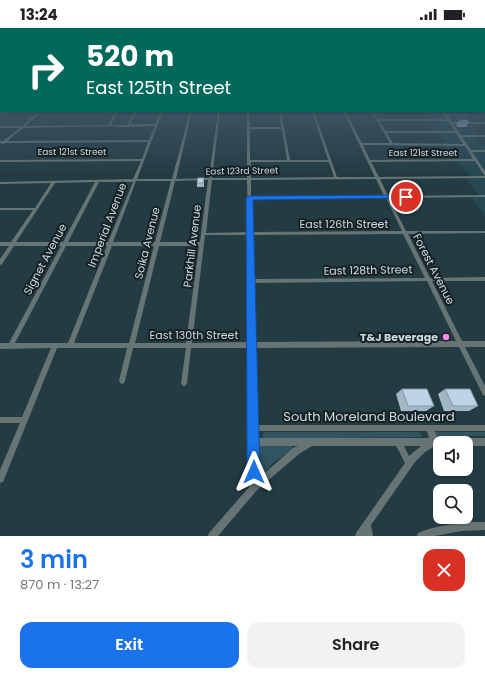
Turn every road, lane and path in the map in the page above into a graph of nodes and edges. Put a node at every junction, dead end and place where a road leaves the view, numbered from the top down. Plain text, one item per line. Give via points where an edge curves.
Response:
1 (21, 127) edge
2 (155, 127) edge
3 (187, 127) edge
4 (217, 127) edge
5 (318, 127) edge
6 (352, 127) edge
7 (381, 127) edge
8 (454, 127) edge
9 (248, 128) joint
10 (283, 128) joint
11 (384, 132) junction
12 (457, 132) junction
13 (460, 136) junction
14 (485, 136) edge
15 (150, 141) junction
16 (1, 143) edge
17 (361, 144) junction
18 (392, 144) junction
19 (466, 144) junction
20 (470, 151) junction
21 (485, 151) edge
22 (144, 160) junction
23 (476, 160) junction
24 (0, 161) edge
25 (249, 161) junction
26 (289, 161) junction
27 (330, 161) junction
28 (369, 161) junction
29 (483, 168) edge
30 (485, 174) edge
31 (485, 177) edge
32 (336, 178) junction
33 (378, 178) junction
34 (210, 179) junction
35 (249, 179) junction
36 (174, 180) junction
37 (135, 181) junction
38 (54, 182) junction
39 (97, 182) junction
40 (0, 183) edge
41 (485, 196) edge
42 (388, 197) junction
43 (250, 198) junction
44 (0, 209) edge
45 (36, 209) junction
46 (485, 232) edge
47 (250, 233) junction
48 (405, 233) junction
49 (203, 234) junction
50 (0, 244) edge
51 (13, 244) junction
52 (64, 244) junction
53 (111, 244) junction
54 (157, 244) junction
55 (202, 244) junction
56 (0, 263) edge
57 (428, 279) junction
58 (485, 279) edge
59 (251, 281) junction
60 (461, 344) junction
61 (485, 344) edge
62 (189, 345) junction
63 (251, 345) junction
64 (0, 346) edge
65 (11, 346) junction
66 (55, 346) junction
67 (70, 346) junction
68 (131, 346) junction
69 (122, 380) dead end
70 (184, 383) dead end
71 (485, 393) edge
72 (0, 420) edge
73 (25, 420) junction
74 (253, 428) junction
75 (430, 428) junction
76 (485, 428) edge
77 (433, 438) edge
78 (253, 442) junction
79 (311, 442) junction
80 (398, 442) junction
81 (433, 442) edge
82 (473, 442) edge
83 (485, 442) edge
84 (433, 443) edge
85 (408, 464) junction
86 (0, 479) edge
87 (254, 487) junction
88 (366, 525) junction
89 (485, 526) edge
90 (212, 536) edge
91 (359, 536) edge
92 (369, 536) edge
93 (420, 536) edge

1 - 16 street
2 - 15 street, Imperial Avenue
3 - 36 street, Soika Avenue
4 - 34 street, Parkhill Avenue
5 - 27 street
6 - 17 street, Forest Avenue
7 - 11 street
8 - 12 street
9 - 10 street
9 - 25 street
10 - 26 street
11 - 12 street
11 - 18 street
12 - 13 street
13 - 14 street
13 - 19 street
15 - 16 street
15 - 22 street, Imperial Avenue
17 - 18 street
17 - 28 street, Forest Avenue
18 - 19 street
19 - 20 street
20 - 21 street
20 - 23 street
22 - 24 street, East 121st Street
22 - 37 street, Imperial Avenue
23 - 28 street, East 121st Street
23 - 29 street
25 - 26 street
25 - 35 street
26 - 27 street
27 - 32 street
28 - 33 street, Forest Avenue
29 - 30 street
31 - 33 street, East 123rd Street
32 - 33 street, East 123rd Street
32 - 35 street, East 123rd Street
33 - 42 street, Forest Avenue
34 - 35 street, East 123rd Street
34 - 36 street, East 123rd Street
34 - 49 street, Parkhill Avenue
35 - 43 street
36 - 37 street, East 123rd Street
36 - 54 street, Soika Avenue
37 - 39 street, East 123rd Street
37 - 53 street, Imperial Avenue
38 - 39 street, East 123rd Street
38 - 40 street, East 123rd Street
38 - 45 street
39 - 52 street, Signet Avenue
41 - 42 street
42 - 43 street
42 - 48 street, Forest Avenue
43 - 47 street
44 - 45 street
45 - 51 street
46 - 48 street, East 126th Street
47 - 48 street, East 126th Street
47 - 49 street, East 126th Street
47 - 59 street
48 - 57 street, Forest Avenue
49 - 55 street, Parkhill Avenue
50 - 51 street
51 - 52 street
51 - 56 street
52 - 53 street
52 - 65 street, Signet Avenue
53 - 54 street
53 - 67 street, Imperial Avenue
54 - 55 street
54 - 68 street, Soika Avenue
55 - 62 street, Parkhill Avenue
57 - 58 street, East 128th Street
57 - 59 street, East 128th Street
57 - 60 street, Forest Avenue
59 - 63 street
60 - 61 street, East 130th Street
60 - 63 street, East 130th Street
60 - 71 street, Forest Avenue
62 - 63 street, East 130th Street
62 - 68 street, East 130th Street
62 - 70 street, Parkhill Avenue
63 - 74 street
64 - 65 street, East 130th Street
65 - 66 street, East 130th Street
66 - 67 street, East 130th Street
66 - 73 street
67 - 68 street, East 130th Street
68 - 69 street, Soika Avenue
72 - 73 street
73 - 86 street
74 - 75 street, South Moreland Boulevard
74 - 78 street
75 - 76 street, South Moreland Boulevard
75 - 77 street
78 - 79 street
78 - 87 street
79 - 80 street
79 - 87 street via 296,451
80 - 81 street
80 - 85 street
82 - 83 street
84 - 85 street via 422,449
85 - 88 street
87 - 90 street
88 - 91 street
88 - 92 street
89 - 93 street via 448,529

